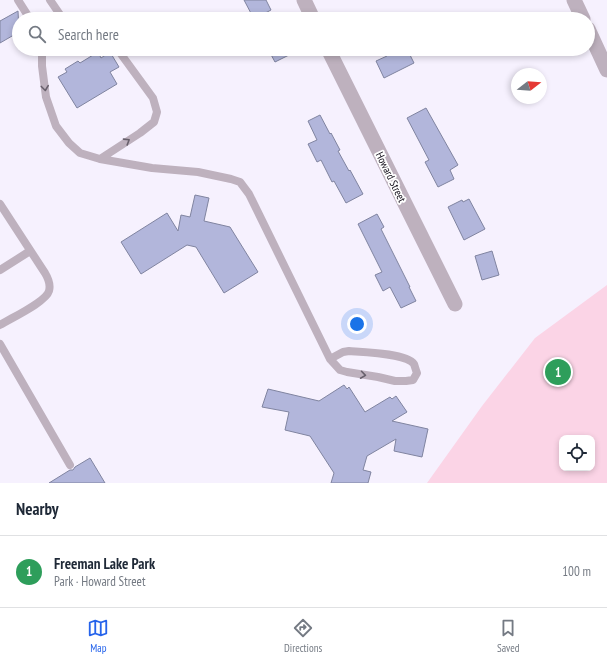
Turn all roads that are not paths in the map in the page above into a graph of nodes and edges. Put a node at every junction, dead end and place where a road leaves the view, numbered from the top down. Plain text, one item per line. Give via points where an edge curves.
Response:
1 (18, 0) edge
2 (50, 0) edge
3 (304, 0) edge
4 (574, 0) edge
5 (26, 12) edge
6 (58, 12) edge
7 (310, 12) edge
8 (580, 12) edge
9 (595, 44) edge
10 (42, 56) edge
11 (122, 56) edge
12 (331, 56) edge
13 (607, 70) edge
14 (100, 159) junction
15 (0, 204) edge
16 (30, 251) junction
17 (0, 270) edge
18 (455, 304) dead end
19 (0, 325) edge
20 (0, 344) edge
21 (330, 359) junction
22 (70, 464) dead end

1 - 5 lane
2 - 6 lane
3 - 7 street
4 - 8 street
9 - 13 street
10 -> 14 lane via 46,97 56,126 80,153
14 -> 11 lane via 154,122 157,112 153,98
12 - 18 street, Howard Street
14 - 21 lane via 152,168 198,172 240,182 249,194
15 - 16 lane
16 - 17 lane
16 - 19 lane via 50,282 49,291 32,307
20 - 22 lane
21 -> 21 lane via 340,370 395,381 413,380 417,373 414,364 388,354 349,351

